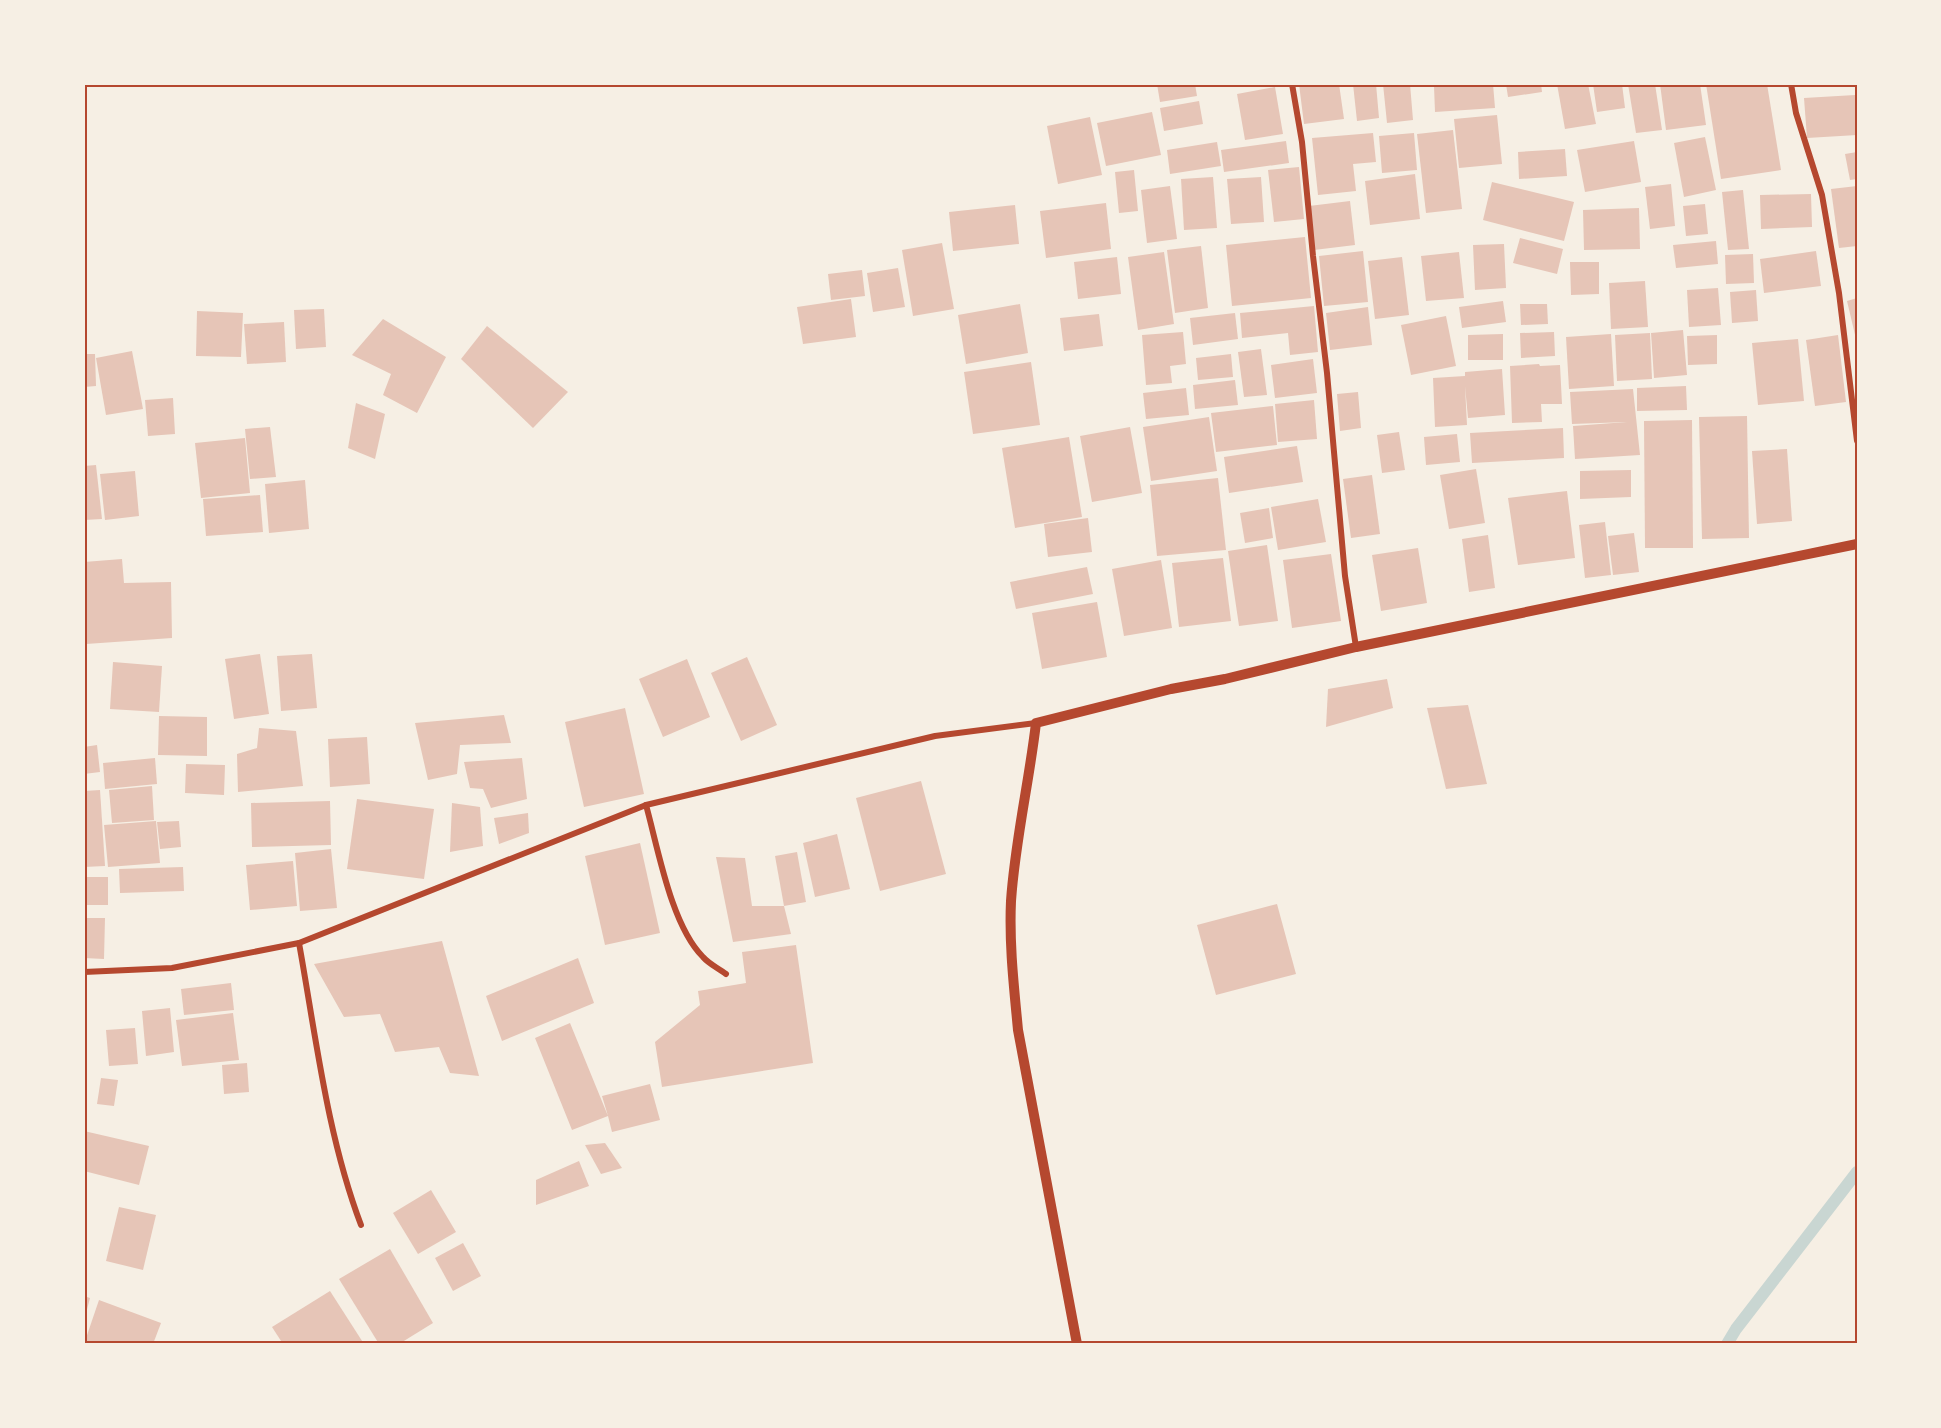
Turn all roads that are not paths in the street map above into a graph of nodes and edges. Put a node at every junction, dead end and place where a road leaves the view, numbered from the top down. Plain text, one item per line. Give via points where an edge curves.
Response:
1 (1292, 84) edge
2 (1791, 84) edge
3 (1857, 441) edge
4 (1857, 544) edge
5 (1356, 647) junction
6 (1036, 723) junction
7 (646, 805) junction
8 (298, 943) junction
9 (84, 972) edge
10 (726, 974) dead end
11 (361, 1225) dead end
12 (1077, 1344) edge

1 - 5 street via 1302,142 1345,576
2 - 3 street via 1799,125 1822,195 1841,304
4 - 5 street
5 - 6 street
6 - 7 street via 935,736
6 - 12 street via 1015,858 1011,903 1013,978 1018,1030
7 - 8 street
7 - 10 street via 680,920 703,958
8 - 9 street via 172,968
8 - 11 street via 330,1116

